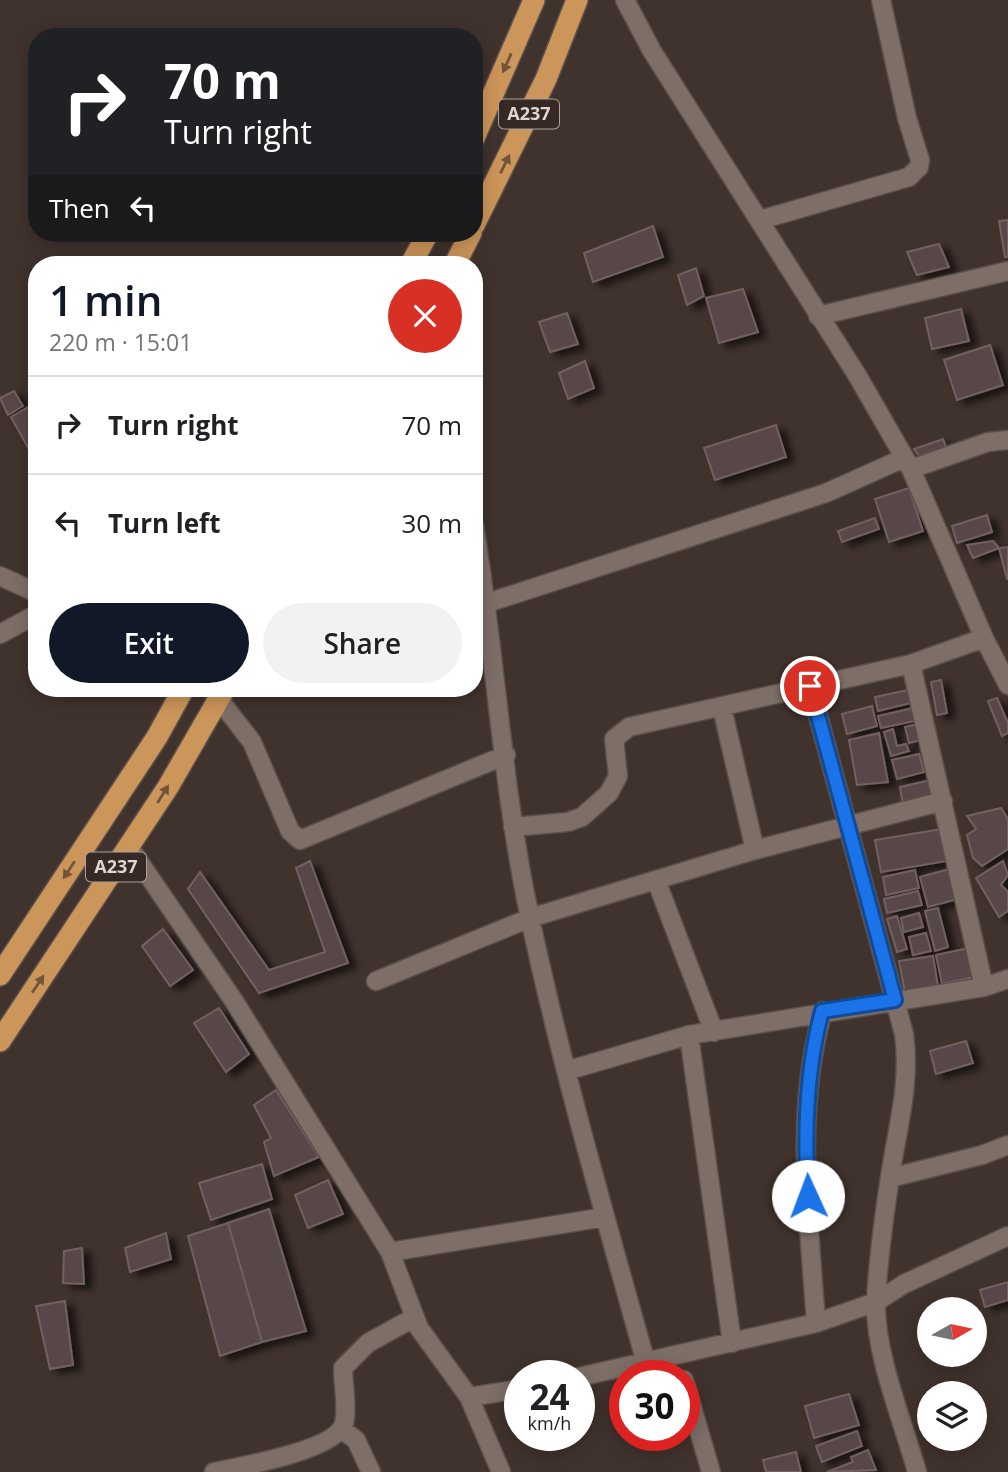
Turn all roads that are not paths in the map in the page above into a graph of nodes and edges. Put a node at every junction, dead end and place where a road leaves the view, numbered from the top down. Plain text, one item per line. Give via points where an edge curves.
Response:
1 (534, 0) edge
2 (577, 0) edge
3 (625, 0) edge
4 (881, 0) edge
5 (483, 117) edge
6 (483, 207) edge
7 (760, 220) junction
8 (1008, 271) edge
9 (818, 316) junction
10 (1008, 440) edge
11 (907, 464) junction
12 (0, 576) edge
13 (483, 579) edge
14 (28, 589) edge
15 (487, 603) junction
16 (28, 619) edge
17 (0, 634) edge
18 (984, 638) junction
19 (911, 664) junction
20 (1008, 685) edge
21 (810, 686) junction
22 (176, 697) edge
23 (219, 697) edge
24 (224, 697) edge
25 (722, 708) junction
26 (506, 755) junction
27 (943, 802) junction
28 (846, 825) junction
29 (513, 827) junction
30 (129, 847) junction
31 (755, 850) junction
32 (656, 880) junction
33 (530, 918) junction
34 (0, 975) edge
35 (1008, 979) edge
36 (376, 981) dead end
37 (984, 987) junction
38 (895, 1000) junction
39 (822, 1011) junction
40 (714, 1032) junction
41 (690, 1035) junction
42 (0, 1041) edge
43 (566, 1071) junction
44 (1008, 1145) edge
45 (890, 1178) junction
46 (605, 1217) junction
47 (1008, 1236) edge
48 (390, 1252) junction
49 (876, 1302) junction
50 (415, 1317) junction
51 (816, 1323) junction
52 (732, 1343) junction
53 (677, 1356) junction
54 (645, 1360) edge
55 (659, 1360) edge
56 (678, 1360) edge
57 (504, 1392) edge
58 (469, 1397) junction
59 (341, 1429) junction
60 (700, 1434) edge
61 (214, 1472) edge
62 (371, 1472) edge
63 (501, 1472) edge
64 (711, 1472) edge
65 (917, 1472) edge

1 -> 5 highway, A237
6 -> 2 highway, A237 via 547,79
3 - 7 street via 652,51
4 - 7 street via 919,167 909,177
7 - 9 street
8 - 9 street
9 - 11 street
10 - 11 street
11 - 15 street
11 - 18 street
12 - 14 street
13 - 15 street
15 - 26 street
16 - 17 street
18 - 19 street
18 - 20 street
19 - 21 street
19 - 27 street
21 - 25 street
21 - 28 street
22 -> 34 highway, A237 via 157,737
30 -> 23 highway, A237
24 - 26 street via 252,741 290,831 299,841
25 - 29 street via 629,727 614,738 618,776 609,793 583,817
25 - 31 street
26 - 29 street
27 - 28 street
27 - 37 street
28 - 31 street
28 - 38 street
29 - 33 street
42 -> 30 highway, A237
30 - 48 street via 234,1001
31 - 32 street
32 - 33 street
32 - 40 street
33 - 36 street
33 - 43 street
35 - 37 street
37 - 38 street
38 - 39 street
38 - 45 street via 907,1057
39 - 40 street
39 - 51 street via 809,1081 806,1170
40 - 41 street
41 - 43 street
41 - 52 street
43 - 46 street
44 - 45 street
45 - 49 street
46 - 48 street
46 - 54 street
47 - 49 street via 904,1284
48 - 50 street
49 - 51 street
49 - 65 street via 883,1350
50 - 58 street
50 - 59 street via 368,1343 343,1368
51 - 52 street
52 - 53 street
53 - 55 street
53 - 56 street
57 - 58 street
58 - 63 street
59 - 61 street via 334,1437 294,1453
59 - 62 street via 356,1440
60 - 64 street

